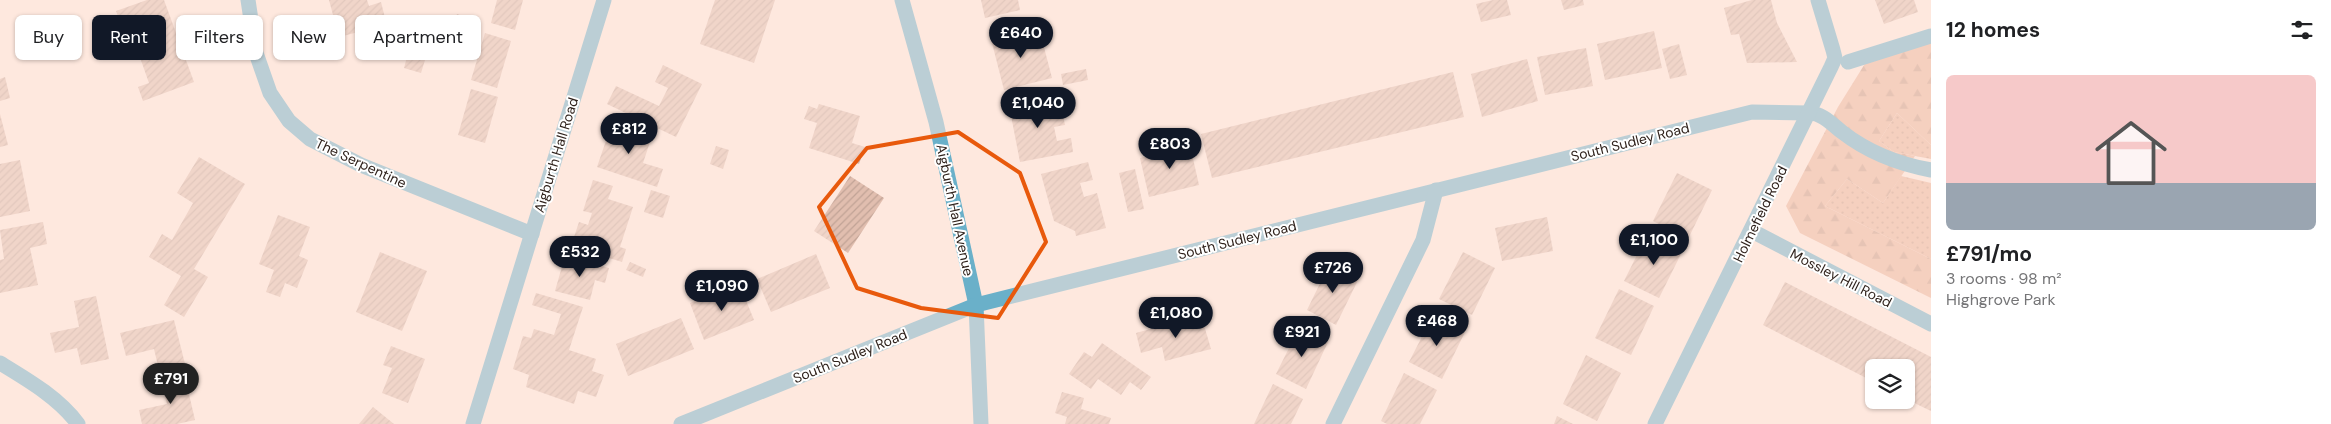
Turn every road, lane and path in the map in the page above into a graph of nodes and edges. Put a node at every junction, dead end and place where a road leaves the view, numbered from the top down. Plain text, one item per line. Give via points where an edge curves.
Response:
1 (248, 0) edge
2 (604, 0) edge
3 (902, 0) edge
4 (1818, 0) edge
5 (1931, 36) edge
6 (1848, 62) dead end
7 (1809, 114) junction
8 (1931, 170) edge
9 (1436, 190) junction
10 (1752, 231) junction
11 (532, 234) junction
12 (976, 305) junction
13 (1931, 324) edge
14 (0, 363) edge
15 (78, 424) edge
16 (473, 424) edge
17 (681, 424) edge
18 (980, 424) edge
19 (1333, 424) edge
20 (1655, 424) edge

1 - 11 street, The Serpentine via 256,53 270,94 289,121 310,140
2 - 11 street, Aigburth Hall Road
3 - 12 street, Aigburth Hall Avenue via 936,122
4 - 7 street, Holmefield Road via 1834,58
5 - 6 street
7 - 8 street via 1818,114 1876,154
7 - 9 street, South Sudley Road via 1752,112
7 - 10 street, Holmefield Road
9 - 12 street, South Sudley Road
9 - 19 street via 1424,240
10 - 13 street, Mossley Hill Road
10 - 20 street, Holmefield Road
11 - 16 street, Aigburth Hall Road
12 - 17 street, South Sudley Road
12 - 18 street, Aigburth Hall Avenue
14 - 15 street via 68,411

